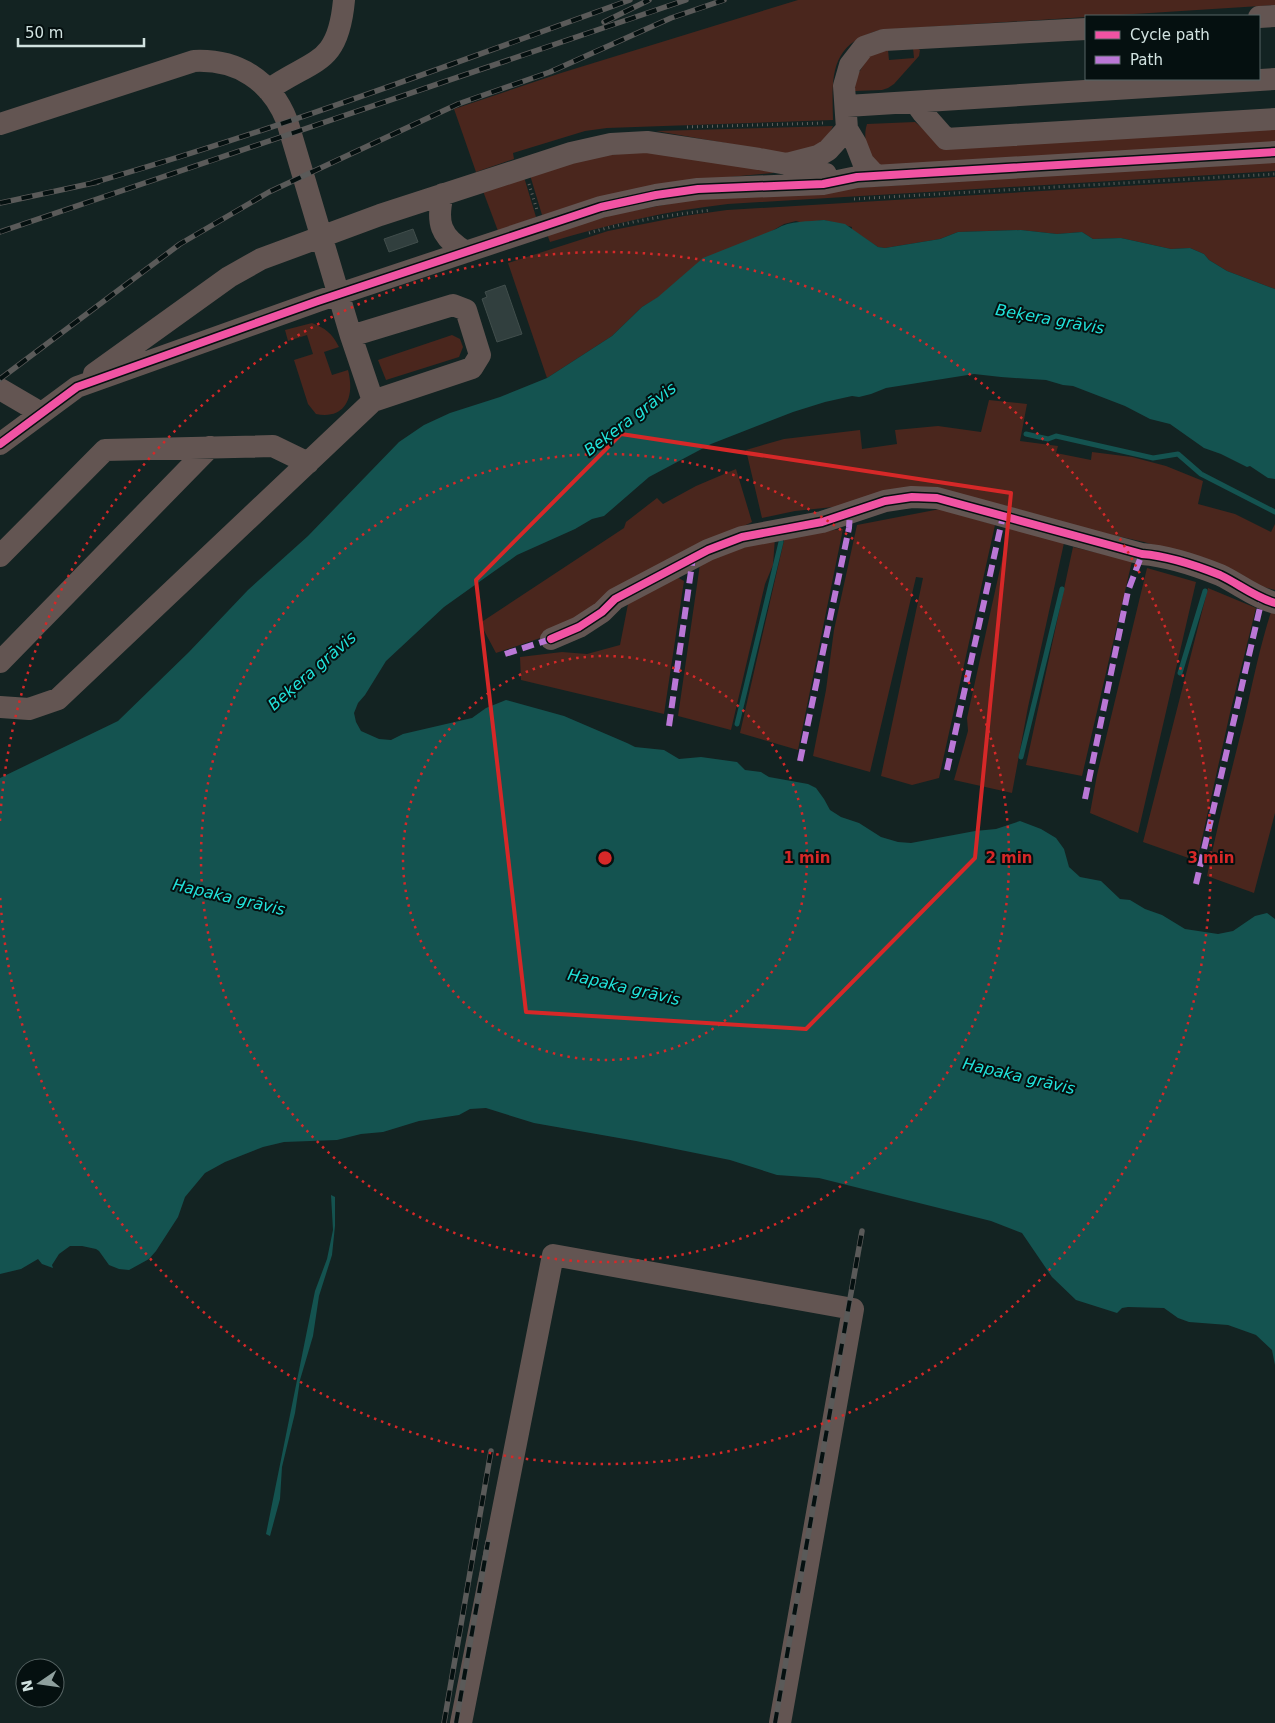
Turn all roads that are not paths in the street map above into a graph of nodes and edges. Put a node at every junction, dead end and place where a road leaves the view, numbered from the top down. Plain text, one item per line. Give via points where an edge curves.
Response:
1 (344, 0) edge
2 (1275, 16) edge
3 (1260, 17) edge
4 (1085, 29) edge
5 (1275, 79) edge
6 (1259, 80) edge
7 (1260, 80) edge
8 (268, 90) junction
9 (915, 102) junction
10 (847, 106) junction
11 (1275, 119) edge
12 (0, 124) edge
13 (847, 129) junction
14 (1275, 152) edge
15 (787, 164) junction
16 (866, 177) junction
17 (442, 194) junction
18 (322, 237) junction
19 (466, 252) junction
20 (339, 294) junction
21 (351, 336) junction
22 (77, 387) junction
23 (0, 389) edge
24 (373, 401) junction
25 (41, 413) junction
26 (0, 444) edge
27 (210, 448) junction
28 (308, 464) junction
29 (0, 556) edge
30 (1275, 603) edge
31 (551, 639) dead end
32 (0, 662) edge
33 (0, 708) edge
34 (461, 1723) edge
35 (780, 1723) edge

1 - 8 street via 340,31 328,51 318,61
2 - 3 street
4 - 10 street via 884,40 864,47 850,65 844,86
5 - 7 street
6 - 9 street
8 - 12 street via 231,64 194,61
8 - 18 street via 287,121
9 - 10 street
9 - 11 street via 946,138
10 - 13 street
13 - 15 street via 818,156
13 - 16 street via 856,144
14 - 16 street
15 - 16 street via 800,171
15 - 17 street via 647,142 611,144 571,152
16 - 19 street via 823,184 656,195 601,207
17 - 18 street
17 - 19 street via 439,210 444,232
18 - 20 street
18 - 22 street via 261,259 229,277
19 - 20 street
20 - 21 street
20 - 22 street
21 - 24 street
21 - 24 street via 453,305 466,310 480,355 472,368
22 - 25 street
23 - 25 street
24 - 28 street
25 - 26 street
27 - 28 street via 272,446
27 - 29 street via 105,450
27 - 32 street
28 - 33 street via 58,699 29,709
30 - 31 street via 1221,576 1162,555 1142,554 937,498 912,497 885,501 822,522 742,537 708,550 615,599 579,627
34 - 35 street via 553,1255 853,1309

